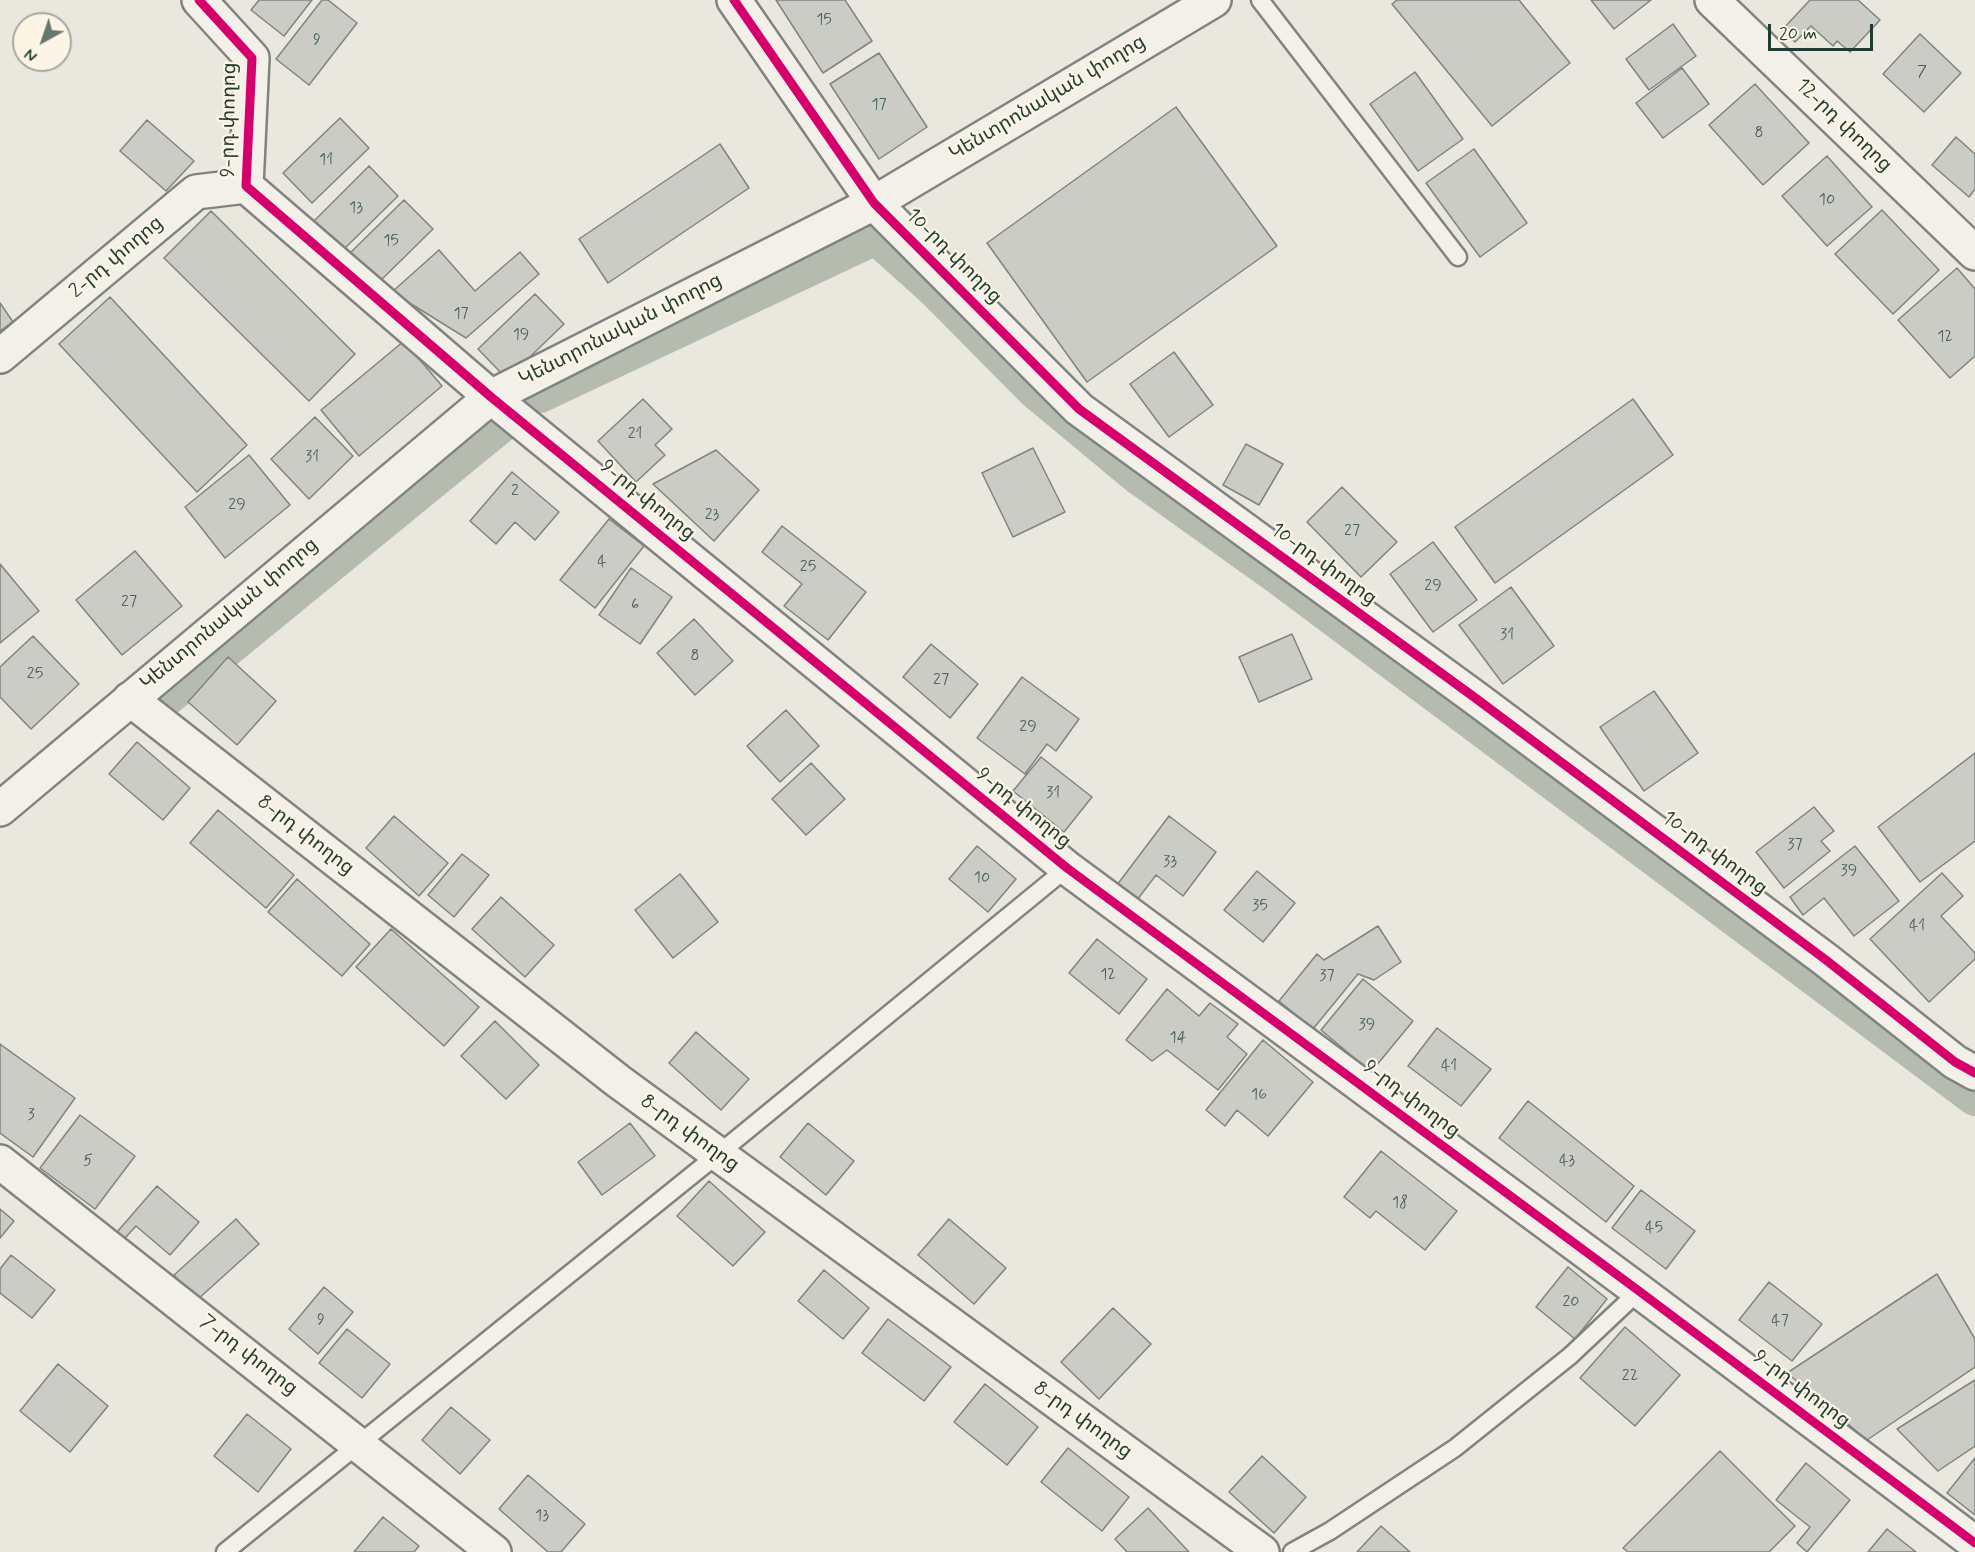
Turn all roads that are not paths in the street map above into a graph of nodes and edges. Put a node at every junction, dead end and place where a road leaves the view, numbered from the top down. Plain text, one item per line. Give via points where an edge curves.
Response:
1 (199, 0) edge
2 (734, 0) edge
3 (1260, 0) edge
4 (1712, 0) edge
5 (1197, 4) edge
6 (246, 186) junction
7 (874, 203) junction
8 (1975, 253) edge
9 (1458, 257) dead end
10 (0, 356) edge
11 (491, 398) junction
12 (130, 699) junction
13 (0, 809) edge
14 (1067, 868) junction
15 (1975, 1073) edge
16 (717, 1155) junction
17 (0, 1162) edge
18 (1639, 1291) junction
19 (358, 1443) junction
20 (1975, 1543) edge
21 (225, 1552) edge
22 (494, 1552) edge
23 (1262, 1552) edge
24 (1292, 1552) edge

1 - 6 street, 9-րդ փողոց via 252,58
2 - 7 street, 10-րդ փողոց
3 - 9 lane
4 - 8 street, 12-րդ փողոց
5 - 7 street, Կենտրոնական փողոց
6 - 10 street, 2-րդ փողոց via 196,192
6 - 11 street, 9-րդ փողոց
7 - 11 street, Կենտրոնական փողոց
7 - 15 street, 10-րդ փողոց via 1079,409 1474,697 1816,952 1955,1062
11 - 12 street, Կենտրոնական փողոց
11 - 14 street, 9-րդ փողոց
12 - 13 street, Կենտրոնական փողոց
12 - 16 street, 8-րդ փողոց
14 - 16 lane
14 - 18 street, 9-րդ փողոց
16 - 19 lane
16 - 23 street, 8-րդ փողոց
17 - 19 street, 7-րդ փողոց
18 - 20 street, 9-րդ փողոց
18 - 24 lane via 1570,1356 1455,1448
19 - 21 lane
19 - 22 street, 7-րդ փողոց

